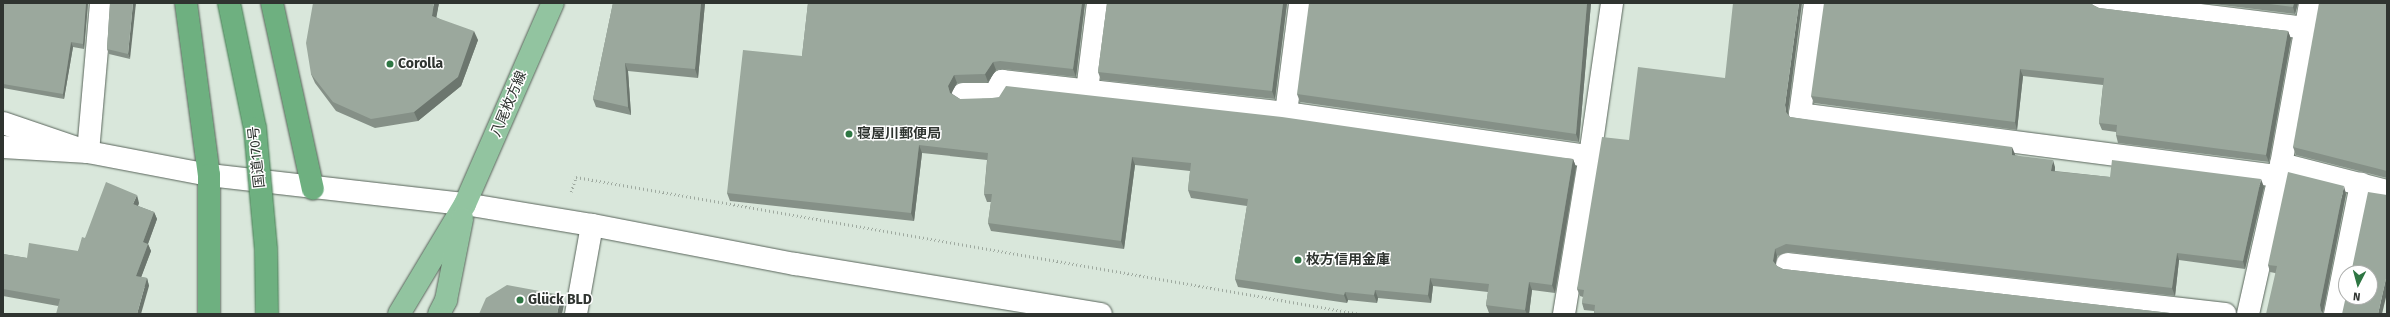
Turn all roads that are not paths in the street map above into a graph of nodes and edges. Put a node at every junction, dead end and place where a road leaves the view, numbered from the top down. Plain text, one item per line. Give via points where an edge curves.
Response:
1 (102, 3) edge
2 (186, 3) edge
3 (229, 3) edge
4 (272, 3) edge
5 (553, 3) edge
6 (1098, 3) edge
7 (1300, 3) edge
8 (1612, 3) edge
9 (1814, 3) edge
10 (2103, 3) edge
11 (2310, 3) edge
12 (2306, 28) junction
13 (1087, 91) junction
14 (963, 94) dead end
15 (1286, 113) junction
16 (3, 123) edge
17 (3, 147) edge
18 (88, 152) junction
19 (1590, 156) junction
20 (2281, 168) junction
21 (209, 176) junction
22 (2361, 184) junction
23 (313, 189) junction
24 (2387, 191) edge
25 (466, 204) junction
26 (592, 225) junction
27 (1787, 264) dead end
28 (209, 314) edge
29 (266, 314) edge
30 (399, 314) edge
31 (439, 314) edge
32 (576, 314) edge
33 (1101, 314) edge
34 (1564, 314) edge
35 (2225, 314) edge
36 (2248, 314) edge
37 (2335, 314) edge

1 - 18 street
2 - 21 highway
3 - 29 highway, 国道170号, bridge via 255,128 266,250
4 - 23 highway
5 - 25 main road, 八尾枚方線
6 - 13 street
7 - 15 street
8 - 19 street
9 - 20 street via 1800,114
10 - 12 street
11 - 12 street
12 - 20 street
13 - 14 street via 1002,81 996,94
13 - 15 street
15 - 19 street
16 - 18 street
17 - 18 street
18 - 21 street
19 - 34 street
20 - 22 street
20 - 36 street
21 - 23 street
21 - 28 highway
22 - 24 street
22 - 37 street
23 - 25 street
25 - 26 street
25 - 30 main road, 八尾枚方線
25 - 31 main road, 八尾枚方線 via 446,300
26 - 32 street
26 - 33 street via 795,264
27 - 35 street

